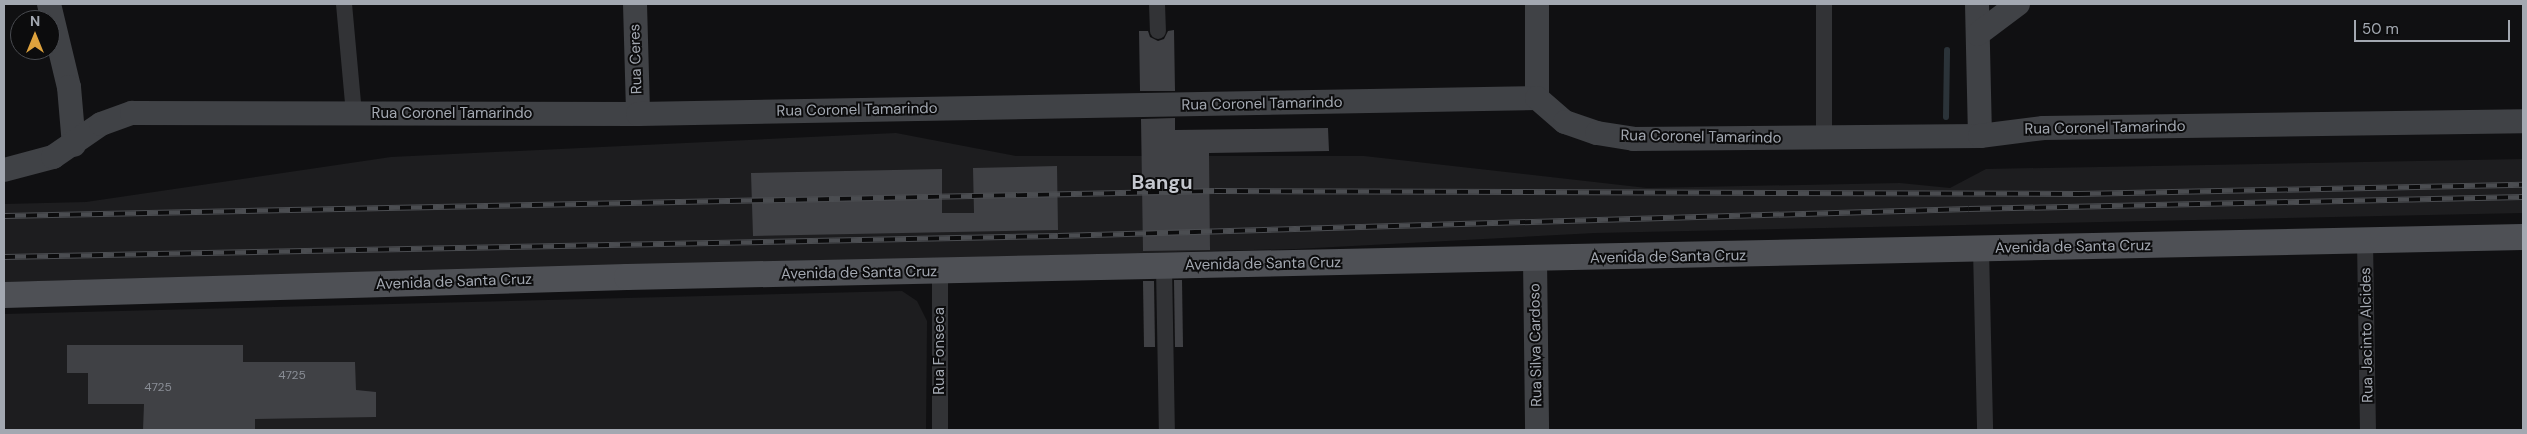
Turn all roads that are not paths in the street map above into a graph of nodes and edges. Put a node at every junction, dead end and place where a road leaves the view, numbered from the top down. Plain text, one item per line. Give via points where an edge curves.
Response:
1 (49, 4) edge
2 (344, 4) edge
3 (635, 4) edge
4 (1157, 4) edge
5 (1538, 4) edge
6 (1824, 4) edge
7 (1978, 4) edge
8 (2018, 4) edge
9 (1158, 31) dead end
10 (1978, 34) junction
11 (1537, 98) junction
12 (354, 113) junction
13 (638, 114) junction
14 (2523, 121) edge
15 (1980, 136) junction
16 (1824, 137) junction
17 (74, 145) junction
18 (4, 170) edge
19 (2523, 237) edge
20 (2365, 241) junction
21 (1982, 249) junction
22 (1535, 259) junction
23 (1164, 266) junction
24 (940, 271) junction
25 (4, 295) edge
26 (940, 430) edge
27 (1167, 430) edge
28 (1537, 430) edge
29 (1985, 430) edge
30 (2368, 430) edge

1 - 17 main road via 69,87
2 - 12 street
3 - 13 main road, Rua Ceres
4 - 9 street
5 - 11 main road
6 - 16 street
7 - 10 main road
8 - 10 main road
10 - 15 main road
11 - 13 main road, Rua Coronel Tamarindo
11 - 16 main road, Rua Coronel Tamarindo via 1565,122 1597,133 1633,139
12 - 13 main road, Rua Coronel Tamarindo
12 - 17 main road, Rua Coronel Tamarindo via 132,113 101,124
14 - 15 main road, Rua Coronel Tamarindo via 2042,128
15 - 16 main road, Rua Coronel Tamarindo
17 - 18 main road, Rua Coronel Tamarindo via 53,157
19 - 20 main road, Avenida de Santa Cruz
20 - 21 main road, Avenida de Santa Cruz
20 - 30 street, Rua Jacinto Alcides
21 - 22 main road, Avenida de Santa Cruz
21 - 29 street
22 - 23 main road, Avenida de Santa Cruz
22 - 28 main road, Rua Silva Cardoso
23 - 24 main road, Avenida de Santa Cruz
23 - 27 street
24 - 25 main road, Avenida de Santa Cruz
24 - 26 street, Rua Fonseca

